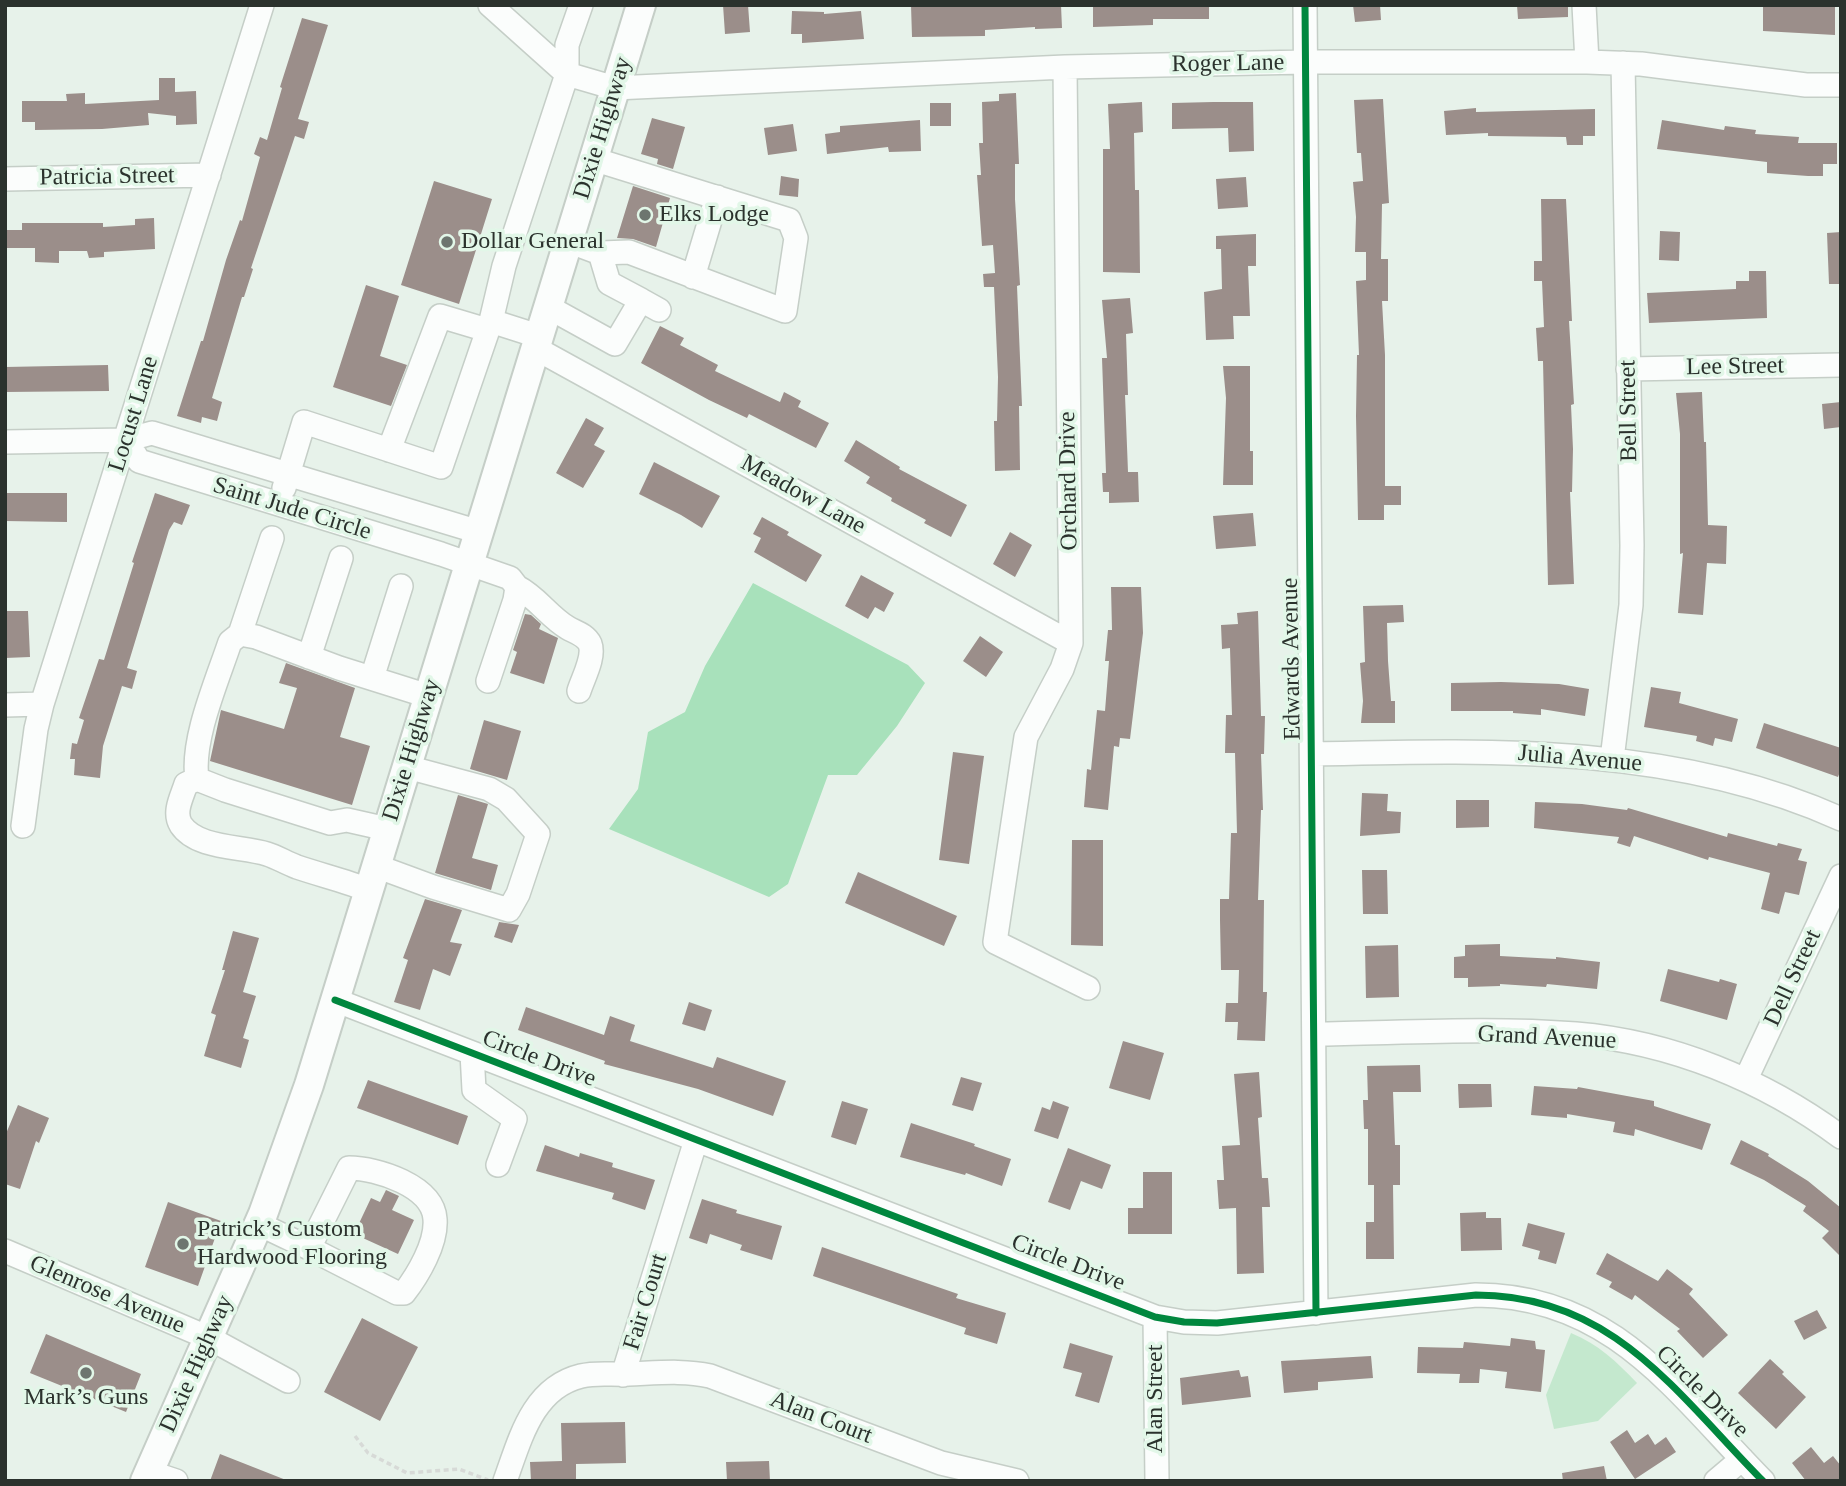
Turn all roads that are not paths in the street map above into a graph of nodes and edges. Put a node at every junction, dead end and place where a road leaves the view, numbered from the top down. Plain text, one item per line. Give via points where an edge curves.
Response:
1 (262, 5) edge
2 (490, 5) edge
3 (580, 5) edge
4 (641, 5) edge
5 (1305, 5) edge
6 (1584, 5) edge
7 (1305, 62) junction
8 (1587, 62) junction
9 (1623, 63) junction
10 (1065, 67) junction
11 (567, 74) junction
12 (1841, 85) edge
13 (615, 88) junction
14 (593, 159) junction
15 (209, 175) junction
16 (5, 179) edge
17 (717, 197) junction
18 (568, 241) junction
19 (600, 253) junction
20 (693, 277) junction
21 (548, 307) junction
22 (489, 325) junction
23 (536, 342) junction
24 (1841, 365) edge
25 (1628, 369) junction
26 (126, 440) junction
27 (5, 442) edge
28 (389, 450) junction
29 (288, 474) junction
30 (279, 505) junction
31 (479, 532) junction
32 (272, 538) dead end
33 (341, 558) dead end
34 (469, 563) junction
35 (401, 586) dead end
36 (517, 587) junction
37 (240, 635) junction
38 (1071, 642) junction
39 (309, 657) junction
40 (372, 678) junction
41 (488, 681) dead end
42 (579, 691) dead end
43 (428, 696) junction
44 (42, 704) junction
45 (5, 705) edge
46 (1312, 754) junction
47 (1612, 758) junction
48 (407, 767) junction
49 (197, 779) junction
50 (1841, 819) edge
51 (23, 826) dead end
52 (387, 829) junction
53 (1841, 876) edge
54 (372, 878) junction
55 (1088, 988) dead end
56 (335, 1000) junction
57 (1314, 1034) junction
58 (472, 1053) junction
59 (1746, 1079) junction
60 (1841, 1137) edge
61 (696, 1140) junction
62 (498, 1165) dead end
63 (259, 1223) junction
64 (309, 1248) junction
65 (5, 1251) edge
66 (1316, 1312) junction
67 (1155, 1317) junction
68 (209, 1338) junction
69 (623, 1375) junction
70 (288, 1381) dead end
71 (1741, 1459) junction
72 (147, 1477) edge
73 (176, 1481) edge
74 (505, 1481) edge
75 (1017, 1481) edge
76 (1157, 1481) edge
77 (1716, 1481) edge
78 (1763, 1481) edge

1 - 15 street, Locust Lane
2 - 11 street
3 - 11 street via 567,45
4 - 13 main road, Dixie Highway
5 - 7 street, Edwards Avenue
6 - 8 street
7 - 8 street, Roger Lane
7 - 10 street, Roger Lane
7 - 46 street, Edwards Avenue
8 - 9 street, Roger Lane
9 - 12 street, Roger Lane via 1806,85
9 - 25 street, Bell Street
10 - 13 street, Roger Lane
10 - 38 street, Orchard Drive
11 - 13 street, Roger Lane
11 - 22 street
13 - 14 main road, Dixie Highway
14 - 17 street
14 - 18 main road, Dixie Highway
15 - 16 street, Patricia Street
15 - 26 street, Locust Lane
17 - 20 street
17 - 20 street via 789,220 796,238 785,311
18 - 19 street
18 - 21 main road, Dixie Highway
19 - 20 street via 629,252
19 - 21 street via 609,283 650,305 615,344
21 - 23 main road, Dixie Highway
22 - 23 street, Meadow Lane
22 - 28 street, Meadow Lane via 440,316
22 - 28 street via 441,467
23 - 31 main road, Dixie Highway
23 - 38 street, Meadow Lane
24 - 25 street, Lee Street
25 - 47 street, Bell Street via 1631,605
26 - 27 street, Saint Jude Circle
26 - 29 street, Saint Jude Circle via 152,433
26 - 30 street, Saint Jude Circle via 138,461
26 - 44 street, Locust Lane
28 - 29 street via 304,422
29 - 30 street
29 - 31 street, Saint Jude Circle
30 - 34 street, Saint Jude Circle
31 - 34 main road, Dixie Highway
32 - 37 street
33 - 39 street
34 - 36 street, Saint Jude Circle via 504,574
34 - 43 main road, Dixie Highway
35 - 40 street
36 - 41 street
36 - 42 street, Saint Jude Circle via 590,644 591,657
37 - 39 street
37 - 49 street via 230,642 199,741 194,761
38 - 55 street, Orchard Drive via 1026,737 995,942
39 - 40 street
40 - 43 street
43 - 48 main road, Dixie Highway
44 - 45 street
44 - 51 street, Locust Lane
46 - 47 street, Julia Avenue via 1475,752
46 - 57 street, Edwards Avenue
47 - 50 street, Julia Avenue via 1738,783
48 - 52 main road, Dixie Highway
48 - 54 street via 489,789 506,799 538,834 509,910 433,887
49 - 52 street via 330,823 347,820
49 - 54 street via 186,784 177,813 187,833 337,878
52 - 54 main road, Dixie Highway
53 - 59 street, Dell Street
54 - 56 main road, Dixie Highway
56 - 58 street, Circle Drive
56 - 63 main road, Dixie Highway
57 - 59 street, Grand Avenue via 1577,1035 1662,1051
57 - 66 street, Edwards Avenue
58 - 61 street, Circle Drive
58 - 62 street via 474,1090 514,1119
59 - 60 street, Grand Avenue
61 - 67 street, Circle Drive
61 - 69 street, Fair Court
63 - 64 street
63 - 68 main road, Dixie Highway
64 - 64 street via 349,1168 368,1168 398,1178 429,1201 435,1219 431,1242 404,1293
65 - 68 street, Glenrose Avenue
66 - 67 street, Circle Drive via 1217,1323
66 - 71 street, Circle Drive via 1476,1295 1519,1297 1560,1308 1630,1348 1664,1377
67 - 76 street, Alan Street
68 - 70 street, Glenrose Avenue
68 - 72 main road, Dixie Highway
69 - 74 street, Fair Court via 578,1377 542,1399 527,1422
69 - 75 street, Alan Court via 691,1372 710,1376 941,1463
71 - 77 street
71 - 78 street, Circle Drive
72 - 73 street

